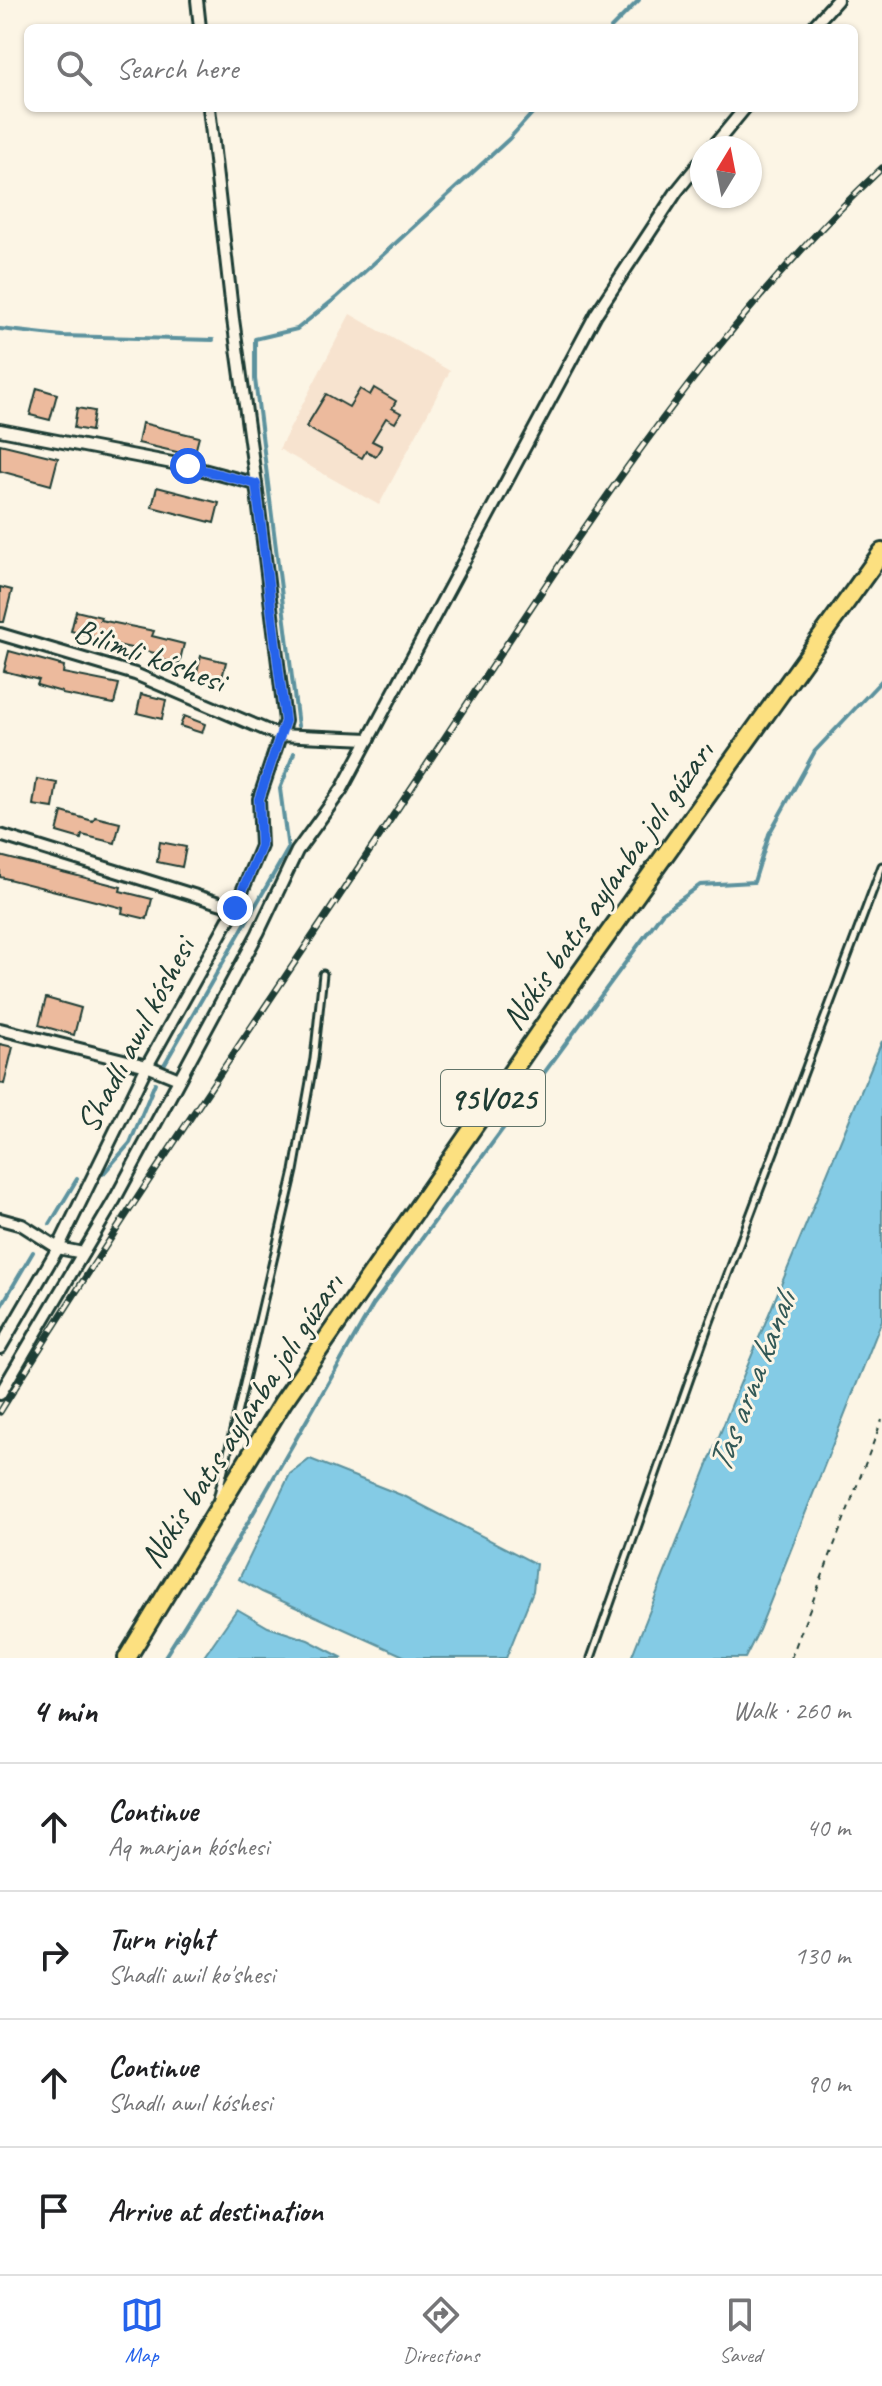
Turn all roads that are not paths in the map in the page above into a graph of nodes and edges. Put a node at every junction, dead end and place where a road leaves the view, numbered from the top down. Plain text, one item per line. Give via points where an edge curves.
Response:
1 (197, 0) edge
2 (837, 0) edge
3 (200, 24) edge
4 (816, 24) edge
5 (209, 112) edge
6 (742, 112) edge
7 (722, 136) edge
8 (690, 175) edge
9 (0, 430) edge
10 (256, 484) junction
11 (882, 552) edge
12 (0, 634) edge
13 (278, 735) junction
14 (369, 739) junction
15 (0, 835) edge
16 (882, 866) edge
17 (235, 908) junction
18 (323, 974) dead end
19 (0, 1029) edge
20 (147, 1066) junction
21 (179, 1079) junction
22 (0, 1219) edge
23 (58, 1248) junction
24 (83, 1253) junction
25 (0, 1348) edge
26 (0, 1394) edge
27 (214, 1511) junction
28 (127, 1658) edge
29 (591, 1658) edge

1 - 3 street
2 - 4 street
5 - 10 street, Shadlı awıl kóshesi
6 - 7 street
8 - 14 street via 596,314
9 - 10 street
10 - 13 street, Shadlı awıl kóshesi via 285,721
11 - 27 main road, Nókis batıs aylanba jolı gúzarı / 95V025 via 578,976 283,1402
12 - 13 street, Bilimli kóshesi via 135,674
13 - 14 street
13 - 17 street, Shadlı awıl kóshesi via 259,799 261,846
14 - 21 street via 342,789 297,851
15 - 17 street
16 - 29 lane via 708,1327
17 - 20 street, Shadlı awıl kóshesi
18 - 27 lane via 294,1171
19 - 20 street
20 - 21 street
20 - 23 street, Shadlı awıl kóshesi
21 - 24 street
22 - 23 street via 22,1225
23 - 24 street
23 - 25 street, Shadlı awıl kóshesi
24 - 26 street
27 - 28 main road, Nókis batıs aylanba jolı gúzarı / 95V025

